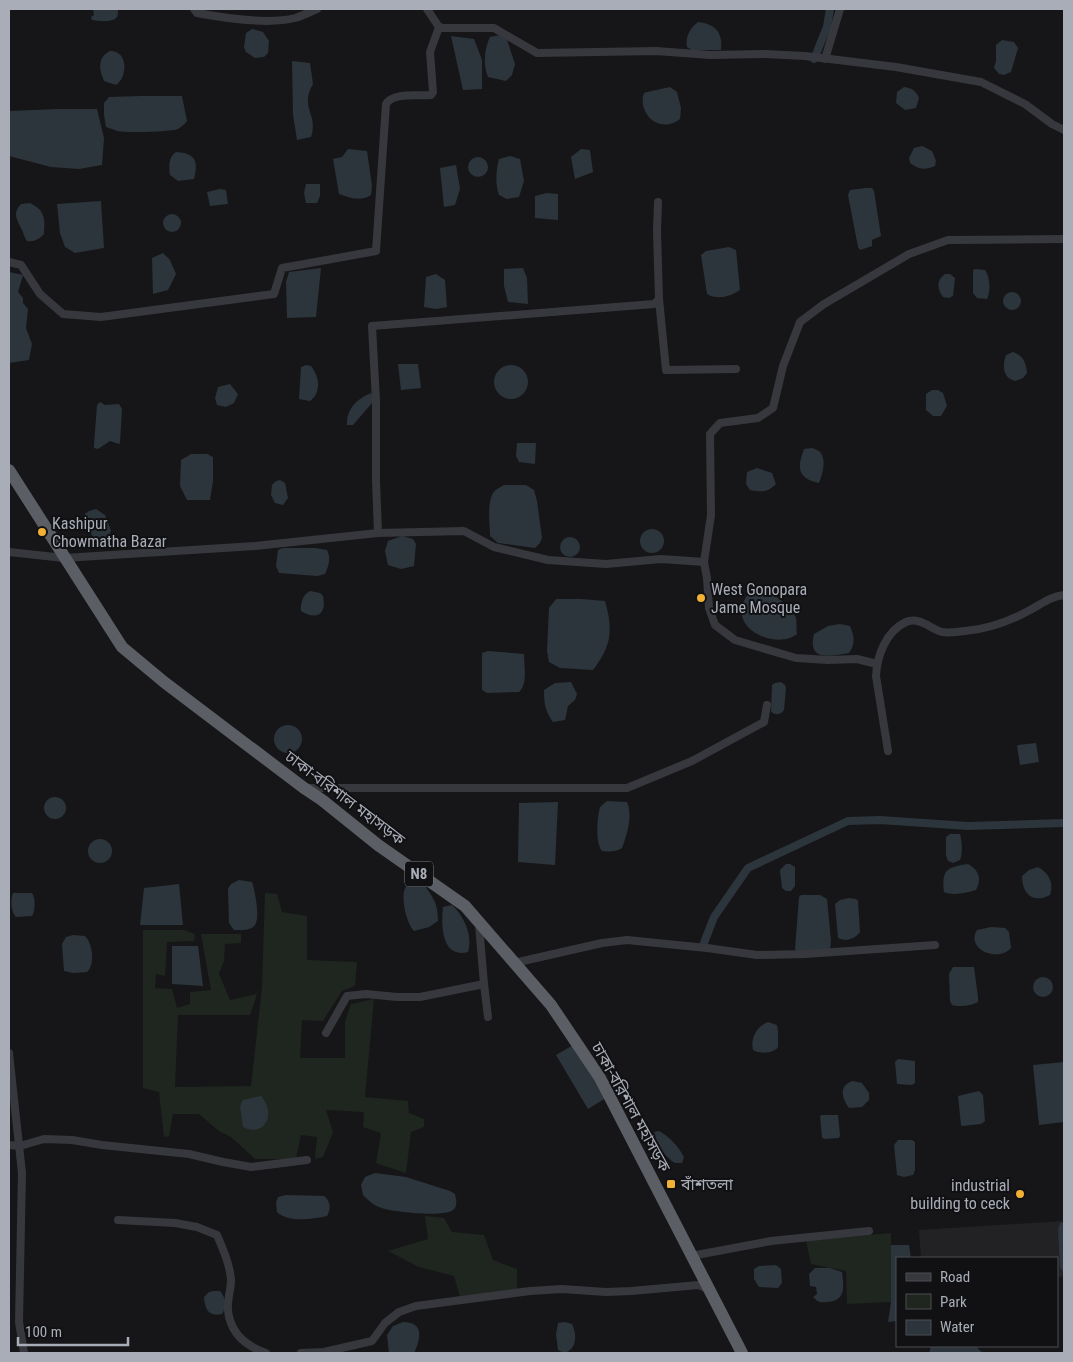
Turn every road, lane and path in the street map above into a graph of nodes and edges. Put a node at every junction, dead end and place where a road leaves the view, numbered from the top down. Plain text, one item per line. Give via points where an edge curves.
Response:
1 (194, 9) edge
2 (317, 9) edge
3 (426, 9) edge
4 (840, 9) edge
5 (439, 27) junction
6 (825, 59) junction
7 (1064, 130) edge
8 (658, 202) dead end
9 (1064, 239) edge
10 (9, 262) edge
11 (659, 299) junction
12 (736, 369) dead end
13 (9, 470) edge
14 (378, 533) junction
15 (9, 552) edge
16 (64, 558) junction
17 (704, 562) junction
18 (1064, 594) edge
19 (877, 664) junction
20 (767, 705) dead end
21 (888, 751) dead end
22 (304, 788) junction
23 (477, 921) junction
24 (935, 945) dead end
25 (514, 962) junction
26 (484, 984) junction
27 (488, 1017) dead end
28 (326, 1033) dead end
29 (9, 1053) edge
30 (9, 1145) edge
31 (20, 1146) junction
32 (307, 1160) dead end
33 (118, 1220) dead end
34 (869, 1231) dead end
35 (691, 1256) junction
36 (708, 1289) junction
37 (9, 1322) edge
38 (18, 1322) junction
39 (24, 1353) edge
40 (266, 1353) edge
41 (302, 1353) edge
42 (742, 1353) edge

1 - 2 street via 197,13 258,21 295,18
3 - 5 street
4 - 6 street
5 - 6 street via 494,28 537,53 656,51 779,54
5 - 10 street via 430,52 431,95 397,96 386,104 376,251 282,268 274,294 100,317 63,314 40,294 21,266
6 - 7 street via 981,82 1025,104
8 - 11 street
9 - 17 street via 948,240 909,254 824,304 800,322 783,366 773,408 758,418 720,423 710,434 711,515
11 - 12 street via 666,370
11 - 14 street via 647,305 372,326
13 - 16 highway, ঢাকা-বরিশাল মহাসড়ক / N8
14 - 16 street via 255,546
14 - 17 street via 464,531 494,547 548,560 606,564 661,559
15 - 16 street
16 - 22 highway, ঢাকা-বরিশাল মহাসড়ক / N8 via 122,647
17 - 19 street via 709,608 716,625 734,640 796,658 857,659
18 - 19 street via 1052,596 1029,611 989,628 942,632 910,620 889,636
19 - 21 street
20 - 22 street via 764,722 692,761 627,788
22 - 23 highway, ঢাকা-বরিশাল মহাসড়ক / N8 via 465,906
23 - 25 highway, ঢাকা-বরিশাল মহাসড়ক / N8
23 - 26 street
24 - 25 street via 757,955 627,940
25 - 35 highway, ঢাকা-বরিশাল মহাসড়ক / N8 via 552,1005 600,1078
26 - 27 street
26 - 28 street via 420,997 347,996
29 - 31 street
30 - 31 street
31 - 32 street via 44,1139 72,1140 189,1154 251,1167
31 - 38 street
33 - 40 street via 175,1223 197,1227 217,1236 231,1278 228,1310 233,1329 246,1343
34 - 35 street via 771,1241
35 - 36 highway, ঢাকা-বরিশাল মহাসড়ক / N8
36 - 41 street via 698,1285 630,1291 562,1289 416,1306 399,1312 372,1341 324,1352
36 - 42 highway, ঢাকা-বরিশাল মহাসড়ক / N8
37 - 38 street
38 - 39 street

